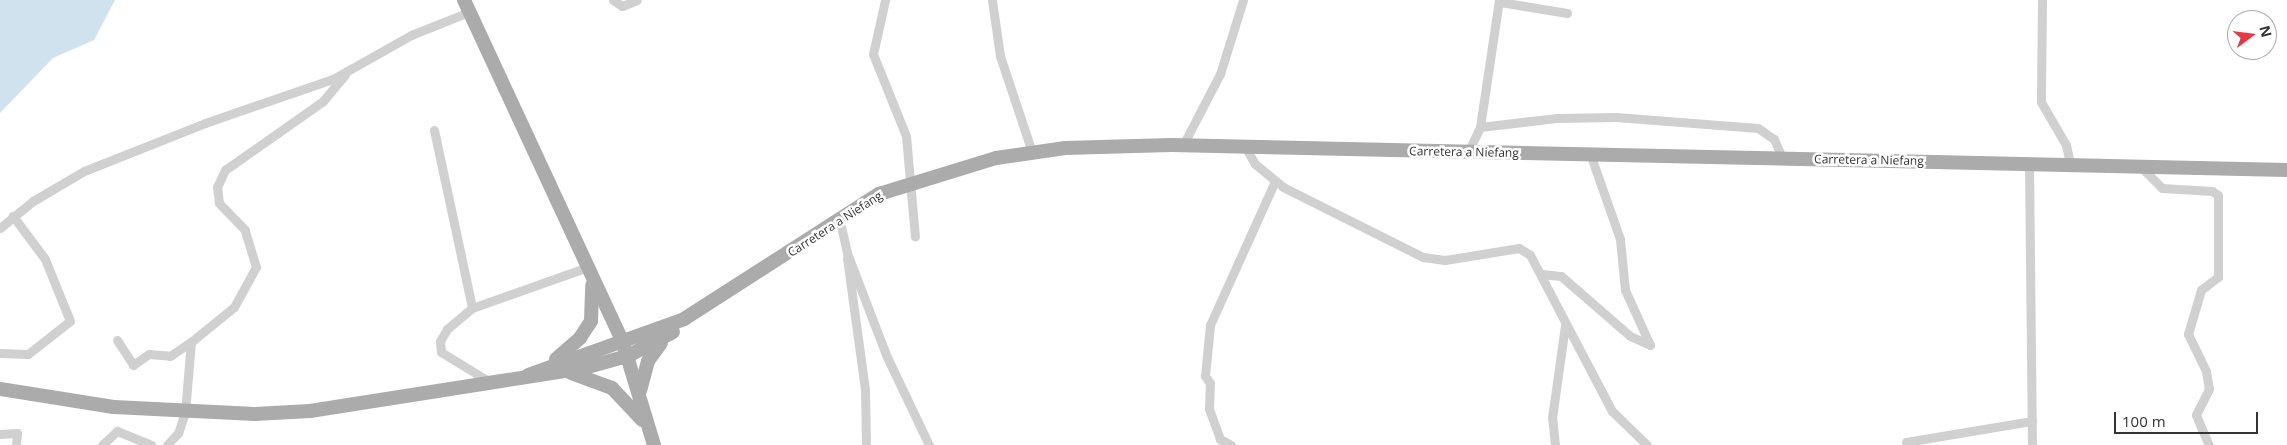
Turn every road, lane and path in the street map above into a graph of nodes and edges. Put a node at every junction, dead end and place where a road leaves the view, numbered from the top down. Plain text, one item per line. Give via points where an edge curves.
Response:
1 (613, 0) edge
2 (637, 0) edge
3 (885, 0) edge
4 (992, 0) edge
5 (1243, 0) edge
6 (2042, 0) edge
7 (1500, 1) edge
8 (466, 6) edge
9 (1567, 13) dead end
10 (348, 71) junction
11 (1480, 127) junction
12 (434, 130) dead end
13 (1183, 145) junction
14 (1246, 148) junction
15 (1032, 152) junction
16 (1468, 152) junction
17 (1590, 154) junction
18 (1782, 158) junction
19 (2029, 163) junction
20 (2070, 164) junction
21 (2140, 166) junction
22 (2287, 170) edge
23 (913, 181) junction
24 (1275, 181) junction
25 (13, 216) junction
26 (840, 222) junction
27 (0, 228) edge
28 (916, 237) dead end
29 (847, 252) junction
30 (590, 271) junction
31 (1541, 274) junction
32 (472, 308) junction
33 (684, 319) junction
34 (614, 323) junction
35 (1565, 326) junction
36 (673, 332) junction
37 (645, 336) junction
38 (117, 340) dead end
39 (191, 342) junction
40 (626, 350) junction
41 (0, 354) edge
42 (543, 369) junction
43 (566, 372) junction
44 (528, 375) junction
45 (490, 382) junction
46 (0, 389) edge
47 (639, 392) junction
48 (184, 412) junction
49 (2032, 421) junction
50 (0, 434) edge
51 (652, 440) edge
52 (1906, 442) dead end
53 (16, 445) edge
54 (102, 445) edge
55 (151, 445) edge
56 (167, 445) edge
57 (866, 445) edge
58 (929, 445) edge
59 (1231, 445) edge
60 (1555, 445) edge
61 (1648, 445) edge
62 (2032, 445) edge
63 (2209, 445) edge

1 - 2 street via 622,6
3 - 23 street via 873,54 906,136
4 - 15 street via 1000,56
5 - 13 street via 1220,74
6 - 20 street via 2041,102 2066,145
7 - 9 street
7 - 11 street
8 - 10 street
8 - 30 main road
10 - 25 street via 128,152 59,185
10 - 39 street via 323,101 226,170 217,187 218,203 245,230 256,267 234,307
11 - 16 street
11 - 18 street via 1557,118 1616,117 1758,128 1774,139
12 - 32 street
13 - 14 main road, Carretera a Niefang
13 - 15 main road, Carretera a Niefang
14 - 16 main road, Carretera a Niefang
14 - 24 street via 1255,164
15 - 23 main road, Carretera a Niefang
16 - 17 main road, Carretera a Niefang
17 - 18 main road, Carretera a Niefang
17 - 31 street via 1620,239 1625,290 1650,344 1630,336 1561,276
18 - 19 main road, Carretera a Niefang
19 - 20 main road, Carretera a Niefang
19 - 49 street
20 - 21 main road, Carretera a Niefang
21 - 22 main road, Carretera a Niefang
21 - 63 street via 2162,188 2212,191 2218,195 2218,277 2201,290 2188,334 2208,378 2209,391 2196,415
23 - 26 main road, Carretera a Niefang via 879,194
23 - 28 street
24 - 31 street via 1423,257 1445,260 1519,248
24 - 59 street via 1210,325 1205,376 1210,383 1209,409 1220,439
25 - 27 street
25 - 41 street via 45,259 70,321 28,354
26 - 29 street
26 - 33 main road, Carretera a Niefang
29 - 57 street via 847,282 866,389
29 - 58 street via 908,405
30 - 32 street
30 - 34 main road
30 - 42 main road via 594,306 590,321 580,338
31 - 35 street
32 - 45 street via 447,329 440,341 441,352
33 - 36 main road
33 - 37 main road
34 - 37 main road via 622,333
34 - 40 main road
35 - 60 street via 1552,418
35 - 61 street via 1612,411
36 - 40 main road
36 - 47 main road via 655,349
37 - 40 main road
38 - 39 street via 133,365 149,354 170,356
39 - 48 street
40 - 42 main road
40 - 43 main road
40 - 47 main road
42 - 44 main road
43 - 44 main road
43 - 51 main road via 612,388 634,406
44 - 45 main road
45 - 48 main road via 310,411
46 - 48 main road via 114,407
47 - 51 main road
48 - 56 street via 178,433
49 - 52 street
49 - 62 street
50 - 53 street via 17,433
54 - 55 street via 117,431

